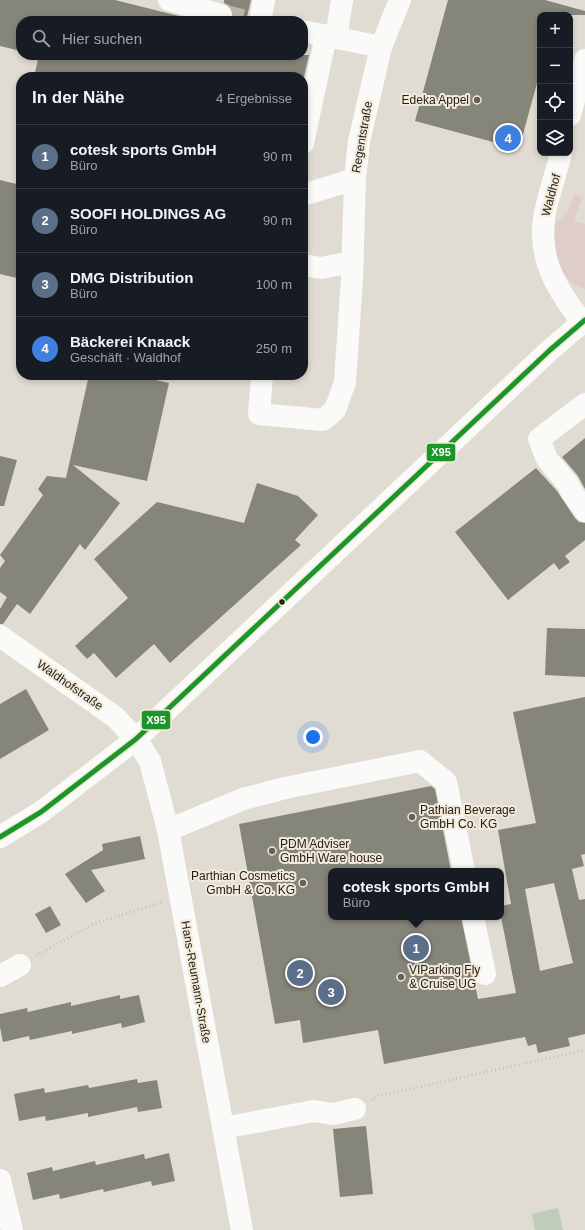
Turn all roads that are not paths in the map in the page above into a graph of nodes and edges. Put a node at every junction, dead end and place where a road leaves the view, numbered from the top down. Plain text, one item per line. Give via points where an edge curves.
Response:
1 (169, 0) edge
2 (264, 0) edge
3 (342, 0) edge
4 (400, 0) edge
5 (221, 15) tunnel mouth
6 (261, 16) edge
7 (308, 32) edge
8 (331, 37) junction
9 (380, 47) junction
10 (585, 60) edge
11 (573, 104) edge
12 (308, 125) edge
13 (560, 156) edge
14 (355, 179) junction
15 (308, 193) edge
16 (308, 267) edge
17 (353, 270) junction
18 (584, 321) edge
19 (262, 380) edge
20 (585, 404) edge
21 (585, 511) edge
22 (0, 636) edge
23 (136, 739) junction
24 (168, 830) junction
25 (0, 837) edge
26 (463, 868) edge
27 (474, 920) edge
28 (20, 965) road end
29 (485, 974) dead end
30 (0, 976) edge
31 (355, 1110) road end
32 (223, 1128) junction
33 (0, 1180) edge
34 (12, 1230) edge
35 (242, 1230) edge

1 - 5 street
2 - 6 street
3 - 8 street
4 - 9 street, Regentstraße
7 - 8 street
8 - 9 street
8 - 12 street
9 - 14 street, Regentstraße via 359,141
10 - 11 street
13 - 18 street, Waldhof via 544,219 544,246 549,268 561,295
14 - 15 street
14 - 17 street, Regentstraße
16 - 17 street
17 - 19 street, Regentstraße via 344,382 335,410 323,420 259,414
18 - 23 street
20 - 21 street via 539,439 547,460 568,484
22 - 23 street, Waldhofstraße via 115,717
23 - 24 street, Hans-Reumann-Straße via 155,773
23 - 25 street via 41,812
24 - 26 street via 243,799 420,761 446,782
24 - 32 street, Hans-Reumann-Straße
27 - 29 street
28 - 30 street
31 - 32 street via 333,1114 314,1111
32 - 35 street, Hans-Reumann-Straße
33 - 34 street

